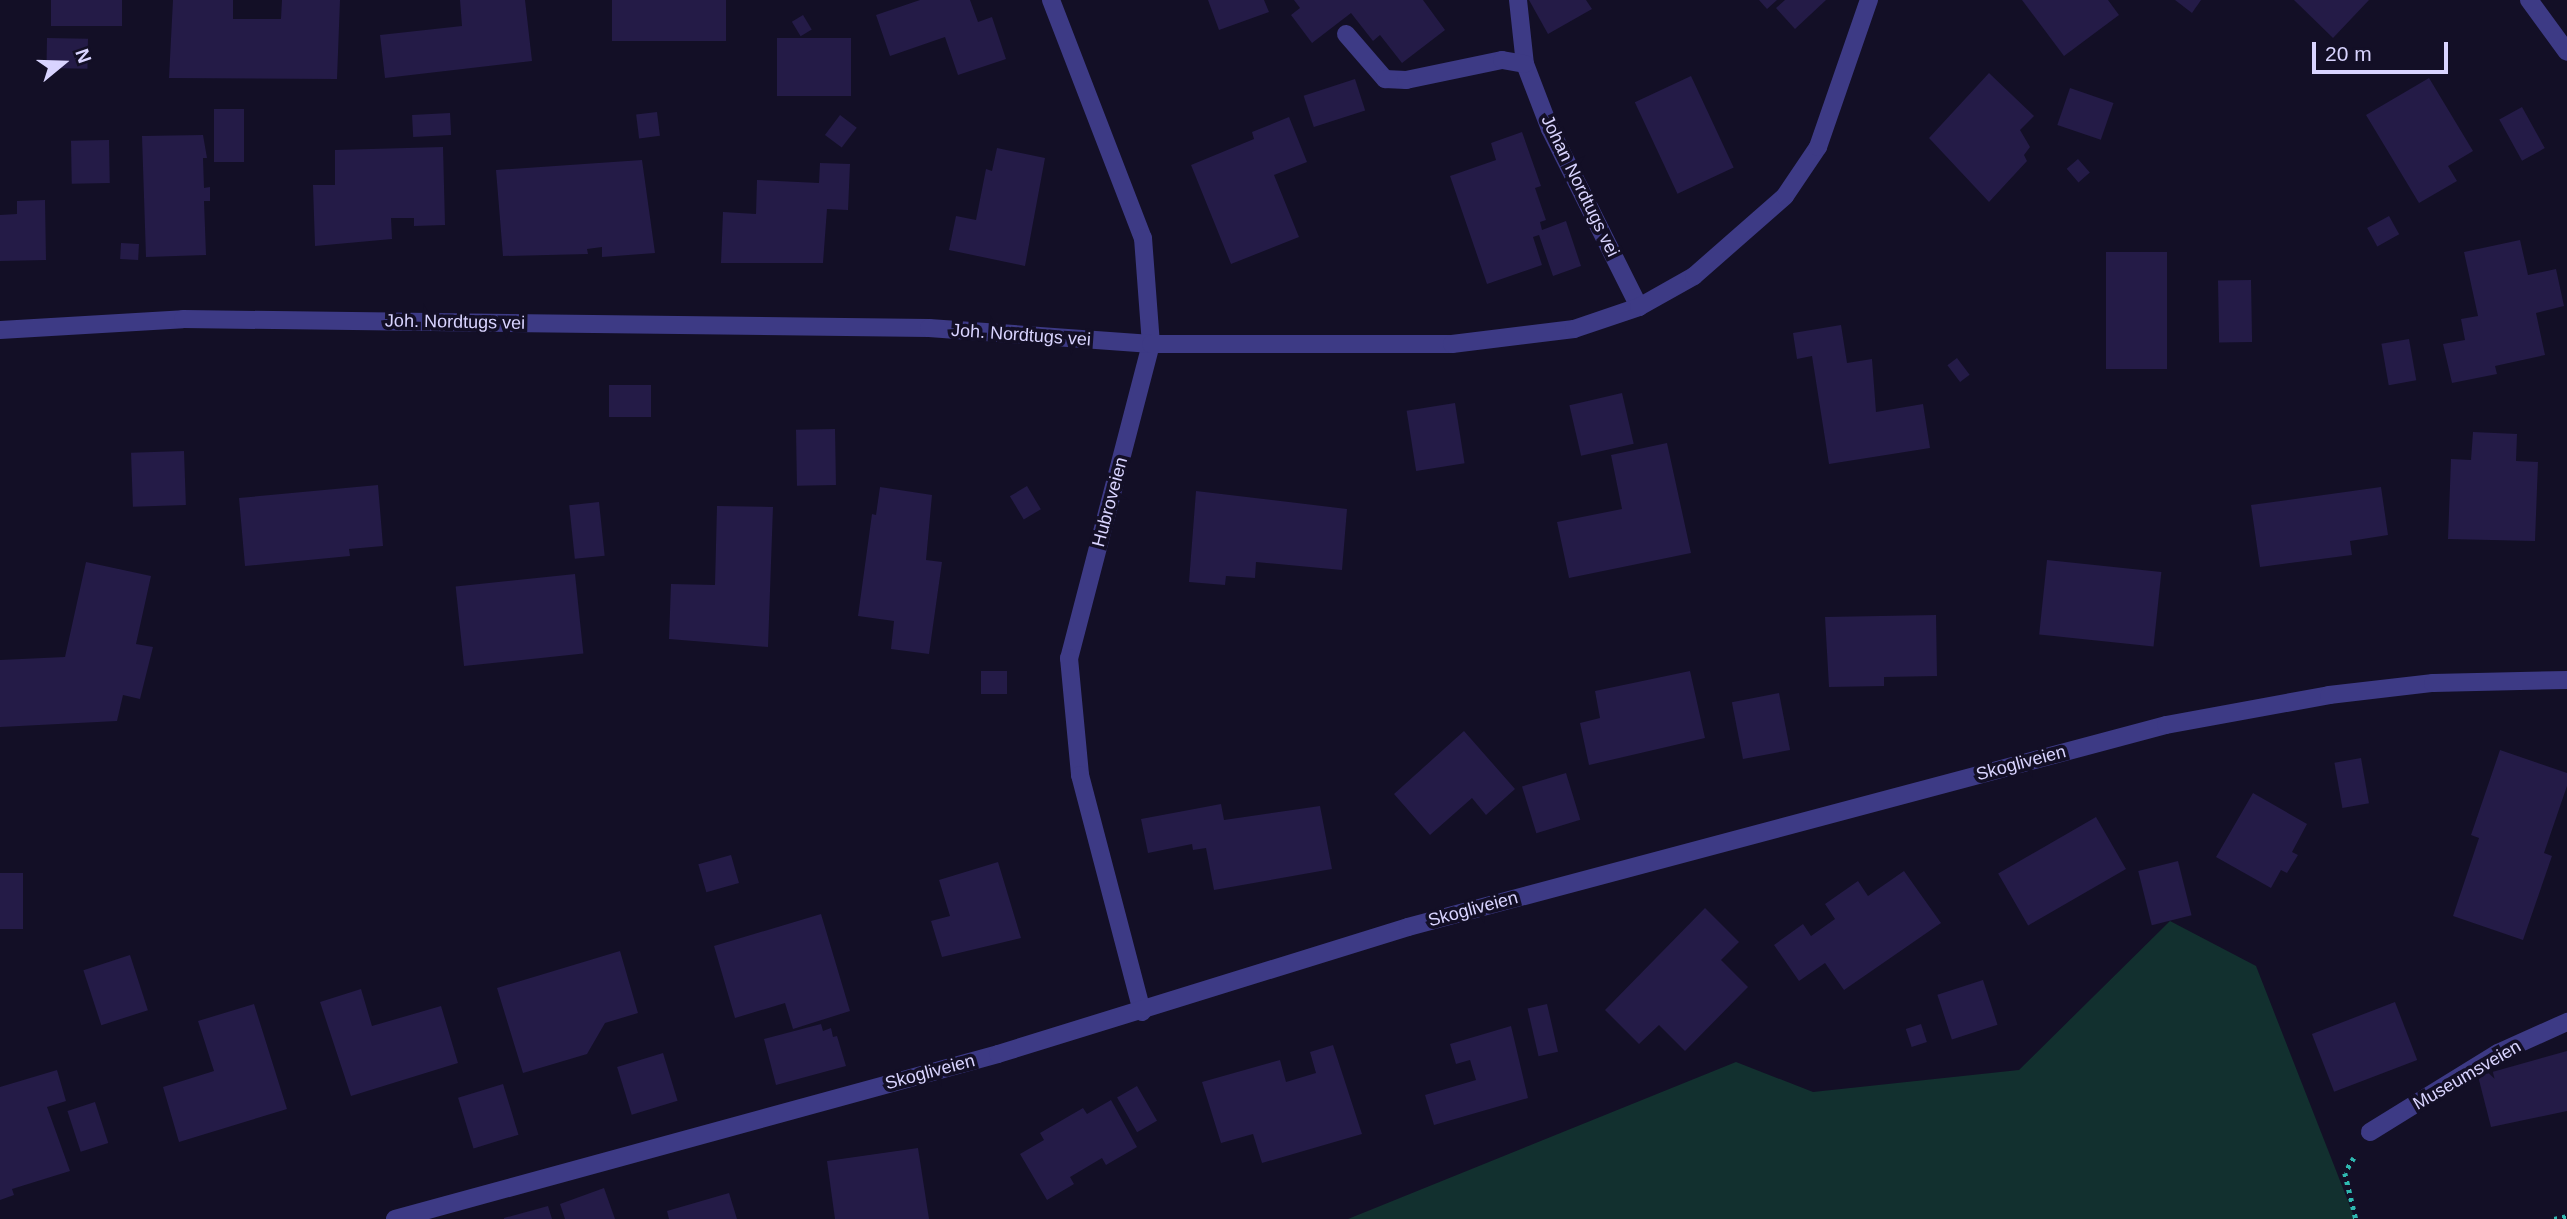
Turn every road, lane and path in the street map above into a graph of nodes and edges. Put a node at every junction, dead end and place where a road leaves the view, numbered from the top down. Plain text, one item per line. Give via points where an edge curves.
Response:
1 (1051, 0) edge
2 (1518, 0) edge
3 (1870, 0) edge
4 (2529, 0) edge
5 (1346, 34) dead end
6 (2567, 52) edge
7 (1525, 64) junction
8 (1639, 307) junction
9 (0, 330) edge
10 (1151, 344) junction
11 (2567, 680) edge
12 (1142, 1012) junction
13 (2567, 1023) edge
14 (2370, 1132) joint
15 (2567, 1216) edge
16 (395, 1219) edge
17 (2356, 1219) edge
18 (2554, 1219) edge

1 - 10 street, Hubroveien via 1143,238
2 - 7 street, Johan Nordtugs vei
3 - 8 street, Joh. Nordtugs vei via 1818,147 1785,196 1694,276
4 - 6 street
5 - 7 street via 1385,79 1406,80 1502,60
7 - 8 street, Johan Nordtugs vei via 1550,130
8 - 10 street, Joh. Nordtugs vei via 1574,329 1452,344
9 - 10 street, Joh. Nordtugs vei via 183,319 929,328
10 - 12 street, Hubroveien via 1069,658 1080,775
11 - 12 street, Skogliveien via 2420,685 2329,695 2166,725 1408,927
12 - 16 street, Skogliveien
13 - 14 street, Museumsveien via 2498,1053
14 - 17 path via 2345,1173
15 - 18 path

